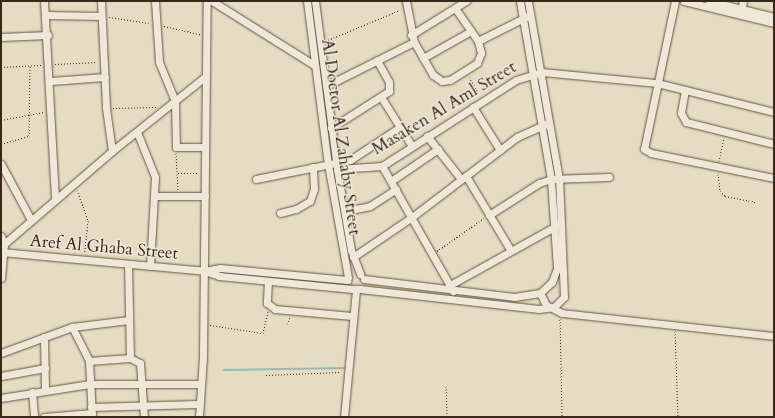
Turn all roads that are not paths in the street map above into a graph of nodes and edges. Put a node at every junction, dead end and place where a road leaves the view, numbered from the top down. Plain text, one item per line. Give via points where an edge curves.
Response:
1 (44, 1) edge
2 (101, 1) edge
3 (155, 1) edge
4 (207, 1) edge
5 (212, 1) edge
6 (307, 1) edge
7 (315, 1) edge
8 (466, 1) edge
9 (520, 1) edge
10 (528, 1) edge
11 (675, 1) edge
12 (684, 1) edge
13 (709, 1) edge
14 (743, 1) edge
15 (406, 4) edge
16 (456, 9) junction
17 (741, 12) junction
18 (46, 15) junction
19 (531, 15) junction
20 (101, 16) junction
21 (774, 17) edge
22 (524, 18) junction
23 (774, 23) edge
24 (471, 31) junction
25 (48, 35) junction
26 (1, 37) edge
27 (412, 38) junction
28 (478, 41) junction
29 (423, 58) junction
30 (376, 60) junction
31 (314, 65) junction
32 (542, 72) junction
33 (533, 74) junction
34 (206, 76) junction
35 (105, 77) junction
36 (51, 81) junction
37 (657, 83) junction
38 (326, 86) junction
39 (685, 90) junction
40 (381, 97) junction
41 (175, 101) junction
42 (473, 107) junction
43 (774, 112) edge
44 (550, 123) junction
45 (542, 126) junction
46 (400, 127) junction
47 (331, 128) junction
48 (137, 132) junction
49 (427, 136) junction
50 (774, 144) edge
51 (412, 146) junction
52 (205, 147) junction
53 (438, 149) junction
54 (500, 150) junction
55 (112, 151) junction
56 (328, 164) junction
57 (1, 165) edge
58 (337, 166) junction
59 (382, 166) junction
60 (313, 167) junction
61 (609, 177) dead end
62 (463, 178) junction
63 (774, 178) edge
64 (555, 179) junction
65 (256, 180) dead end
66 (391, 182) junction
67 (396, 189) junction
68 (156, 196) junction
69 (205, 196) junction
70 (55, 200) junction
71 (345, 211) junction
72 (280, 213) dead end
73 (489, 215) junction
74 (412, 218) junction
75 (32, 220) junction
76 (554, 227) junction
77 (1, 236) edge
78 (4, 244) junction
79 (511, 251) junction
80 (2, 252) edge
81 (353, 257) junction
82 (128, 264) junction
83 (150, 266) junction
84 (204, 271) junction
85 (362, 276) junction
86 (1, 278) edge
87 (347, 279) junction
88 (268, 281) junction
89 (552, 282) junction
90 (452, 288) junction
91 (566, 288) junction
92 (356, 289) junction
93 (540, 293) junction
94 (549, 308) junction
95 (352, 316) junction
96 (129, 320) junction
97 (72, 327) junction
98 (774, 336) edge
99 (44, 337) junction
100 (1, 353) edge
101 (130, 358) junction
102 (89, 361) junction
103 (45, 368) junction
104 (1, 376) edge
105 (143, 382) junction
106 (90, 384) junction
107 (200, 384) junction
108 (46, 390) junction
109 (32, 392) junction
110 (1, 398) edge
111 (198, 404) junction
112 (144, 405) junction
113 (92, 412) edge
114 (34, 417) edge
115 (44, 417) edge
116 (144, 417) edge
117 (199, 417) edge
118 (344, 417) edge

1 - 18 street
2 - 20 street
3 - 41 street via 159,62
4 - 34 street
5 - 31 street
6 - 31 street, Al Doctor Al Zahaby Street
7 - 38 street, Al Doctor Al Zahaby Street
8 - 16 street
9 - 22 street
10 - 19 street
11 - 37 street
12 - 17 street
13 - 17 street
14 - 17 street
15 - 27 street
16 - 24 street
16 - 27 street
17 - 21 street
17 - 23 street
18 - 20 street
18 - 25 street
19 - 22 street
19 - 32 street
20 - 35 street
22 - 28 street
22 - 33 street
24 - 28 street
24 - 29 street
25 - 26 street
25 - 36 street
27 - 29 street
27 - 30 street
28 - 29 street via 479,58 450,80 438,80
30 - 38 street
30 - 40 street via 390,87
31 - 56 street, Al Doctor Al Zahaby Street
32 - 33 street, Masaken Al Aml Street
32 - 37 street, Masaken Al Aml Street
32 - 44 street
33 - 42 street, Masaken Al Aml Street via 516,80
33 - 45 street
34 - 41 street
34 - 52 street
35 - 36 street
35 - 55 street
36 - 70 street
37 - 39 street, Masaken Al Aml Street
37 - 63 street via 644,139 646,151 718,164
38 - 47 street, Al Doctor Al Zahaby Street
39 - 43 street, Masaken Al Aml Street
39 - 50 street via 683,120
40 - 46 street
40 - 47 street
41 - 48 street
41 - 52 street via 176,147
42 - 49 street, Masaken Al Aml Street
42 - 54 street
44 - 45 street
44 - 64 street
45 - 54 street
45 - 64 street
46 - 51 street
46 - 58 street via 355,158
47 - 58 street, Al Doctor Al Zahaby Street
48 - 55 street
48 - 68 street via 154,171
49 - 51 street, Masaken Al Aml Street
49 - 53 street
51 - 59 street, Masaken Al Aml Street
52 - 69 street
53 - 62 street
53 - 66 street
54 - 62 street
55 - 70 street
56 - 58 street
56 - 60 street
56 - 87 street, Al Doctor Al Zahaby Street
57 - 75 street
58 - 59 street, Masaken Al Aml Street
58 - 71 street, Al Doctor Al Zahaby Street
59 - 66 street
60 - 65 street
60 - 72 street via 314,189 310,201 296,209
61 - 64 street
62 - 73 street
62 - 74 street
64 - 73 street via 528,188
64 - 76 street
64 - 91 street
66 - 67 street
67 - 71 street via 370,206
67 - 74 street
68 - 69 street
68 - 83 street
69 - 84 street
70 - 75 street
71 - 81 street, Al Doctor Al Zahaby Street
73 - 79 street
74 - 81 street
74 - 90 street
75 - 78 street
76 - 79 street
76 - 89 street via 557,268
77 - 78 street
78 - 80 street
79 - 90 street
80 - 82 street, Aref Al Ghaba Street
80 - 86 street
81 - 85 street, Al Doctor Al Zahaby Street
82 - 83 street, Aref Al Ghaba Street
82 - 96 street
83 - 84 street, Aref Al Ghaba Street
84 - 87 street, Aref Al Ghaba Street via 220,268
84 - 88 street, Aref Al Ghaba Street via 219,276
84 - 107 street
85 - 87 street, Aref Al Ghaba Street via 352,273
85 - 90 street
85 - 92 street
87 - 92 street, Al Doctor Al Zahaby Street
88 - 92 street, Aref Al Ghaba Street
88 - 95 street via 266,301 269,306 292,312
89 - 91 street
89 - 93 street
90 - 93 street via 514,297
91 - 94 street via 562,301
92 - 94 street, Aref Al Ghaba Street
92 - 95 street
93 - 94 street
94 - 98 street via 559,313
95 - 118 street
96 - 97 street
96 - 101 street
97 - 99 street
97 - 102 street
99 - 100 street
99 - 103 street
101 - 102 street
101 - 105 street via 140,362
102 - 106 street
103 - 104 street
103 - 108 street
105 - 106 street
105 - 107 street
105 - 112 street
106 - 108 street
106 - 113 street
107 - 111 street
108 - 109 street
109 - 110 street
109 - 114 street
111 - 112 street
111 - 117 street
112 - 113 street
112 - 116 street
113 - 115 street

